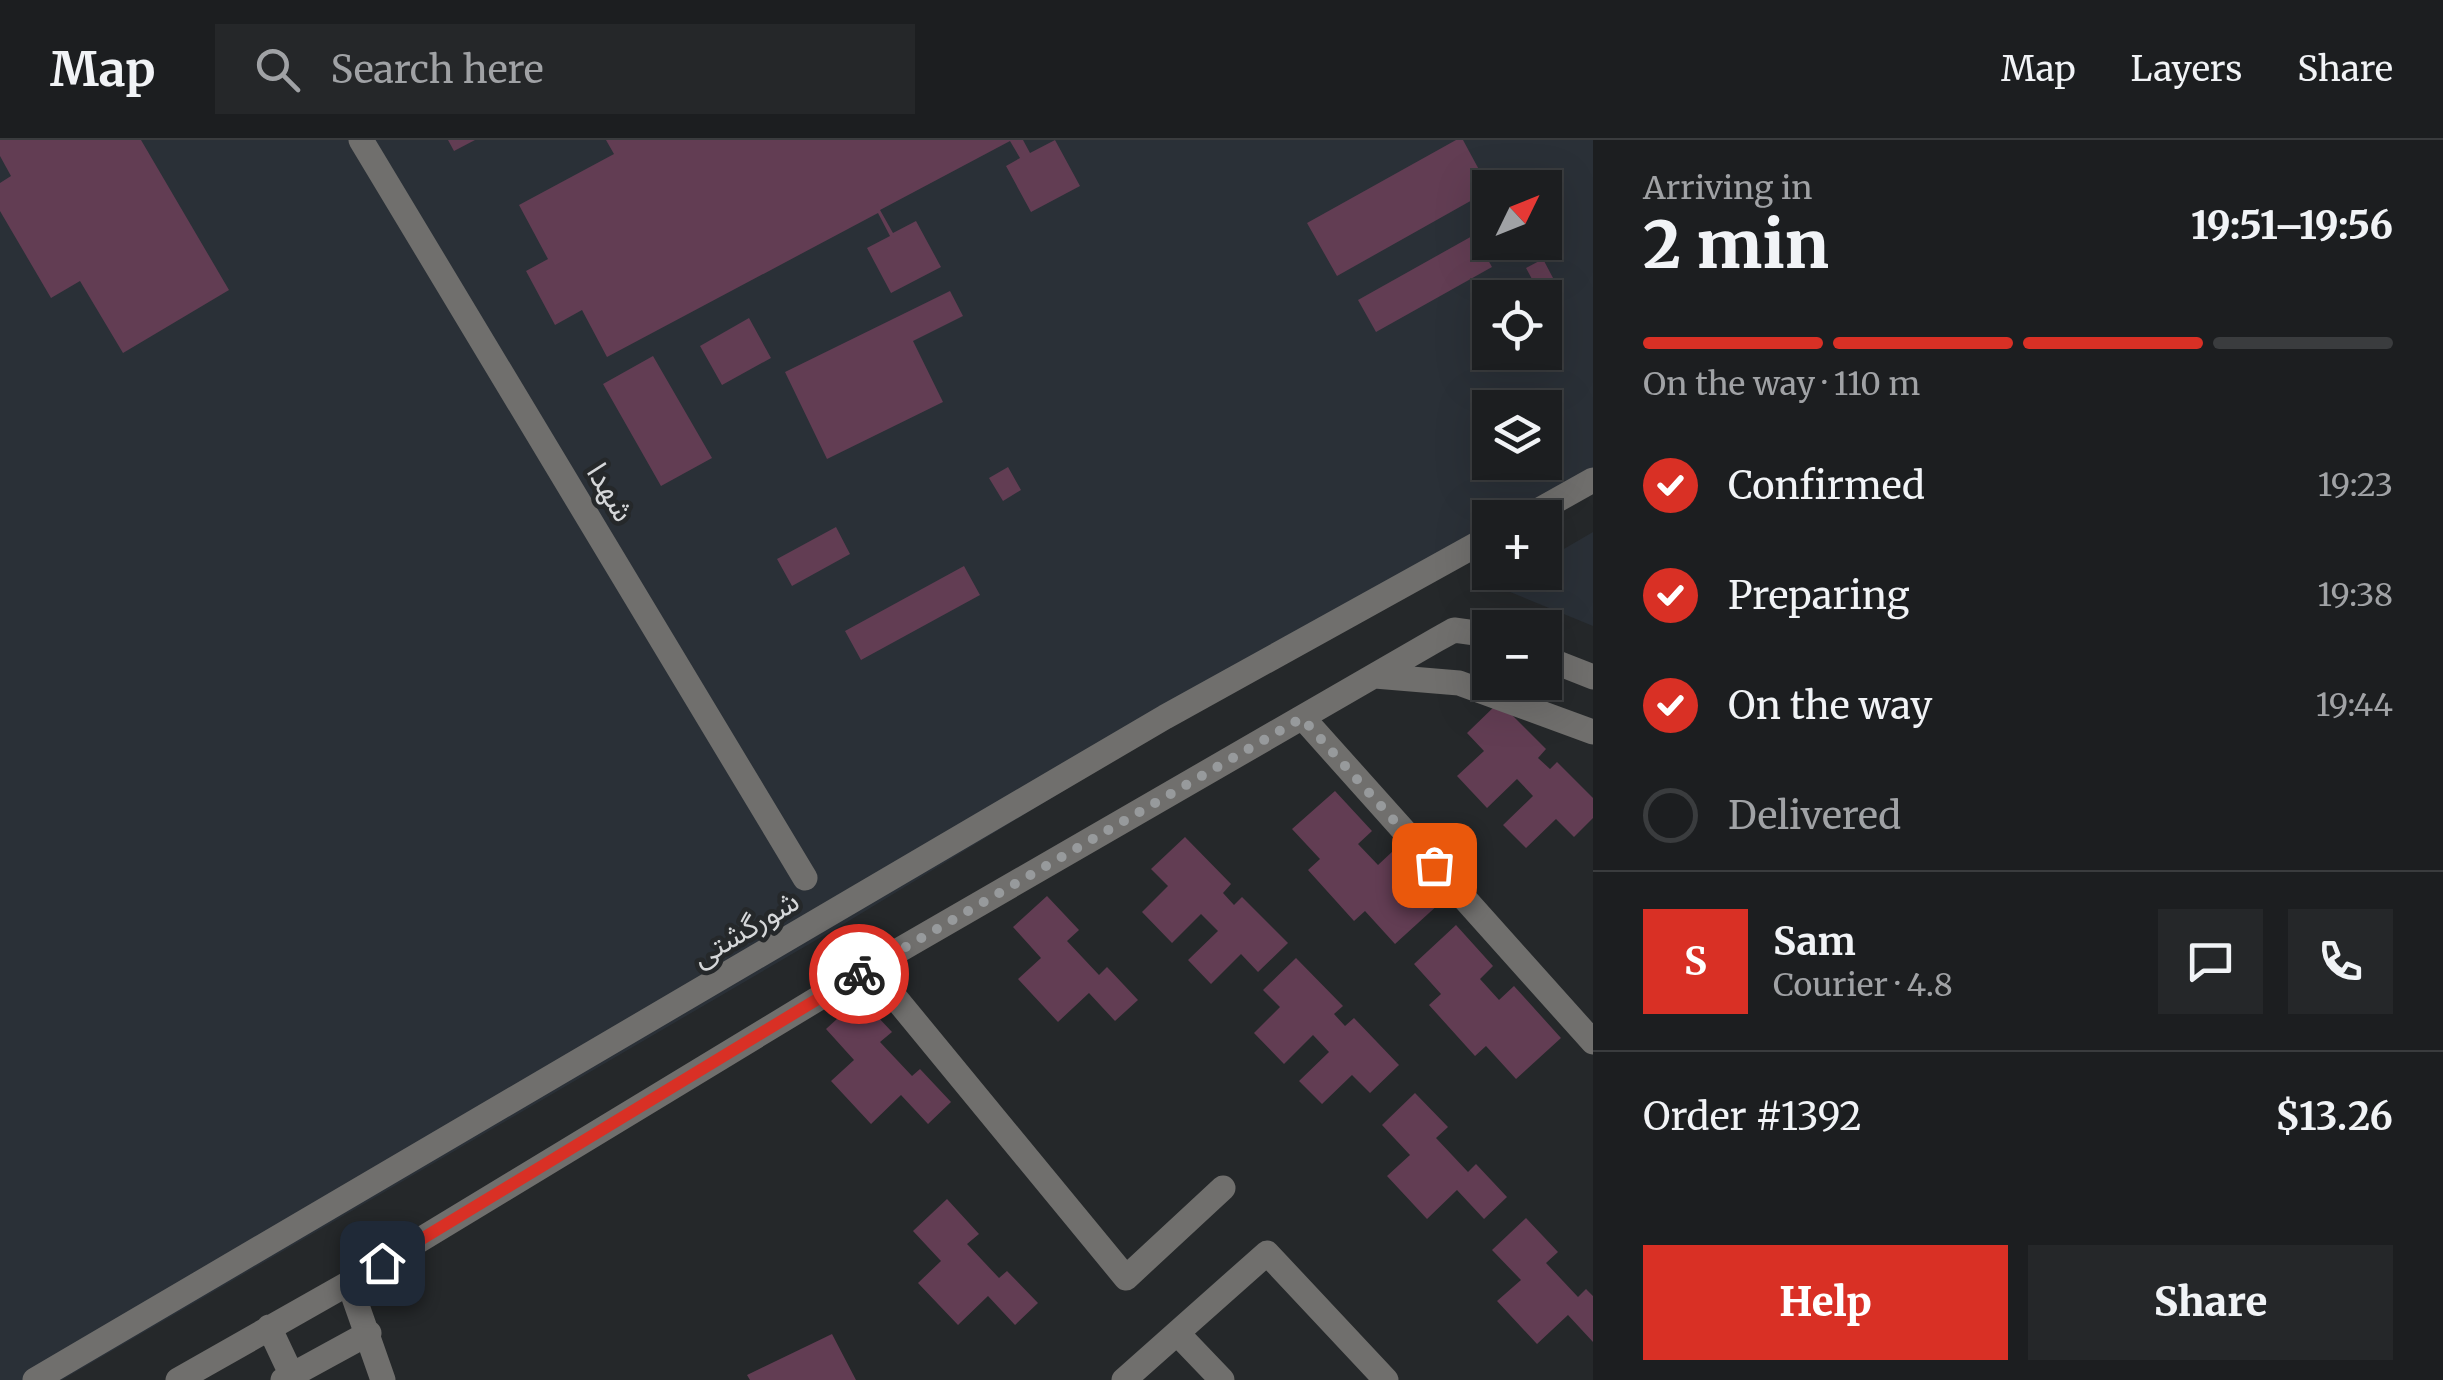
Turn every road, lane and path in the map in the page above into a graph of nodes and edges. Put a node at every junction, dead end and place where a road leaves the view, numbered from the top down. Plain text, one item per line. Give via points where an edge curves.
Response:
1 (361, 140) edge
2 (1593, 480) edge
3 (1557, 500) edge
4 (1472, 547) edge
5 (1472, 633) edge
6 (1562, 665) edge
7 (1374, 676) junction
8 (1593, 677) edge
9 (1302, 718) junction
10 (1593, 732) edge
11 (806, 878) dead end
12 (870, 967) junction
13 (1593, 1042) edge
14 (1223, 1188) dead end
15 (349, 1283) junction
16 (270, 1327) junction
17 (1177, 1332) junction
18 (368, 1333) junction
19 (290, 1378) edge
20 (35, 1380) edge
21 (178, 1380) edge
22 (383, 1380) edge
23 (1124, 1380) edge
24 (1222, 1380) edge
25 (1386, 1380) edge

1 - 11 street, شهدا
2 - 3 street
4 - 20 street, شورگشتی via 1165,716
5 - 7 street via 1454,630
6 - 8 street
7 - 9 street
7 - 10 street via 1459,682
9 - 12 street
9 - 13 street
12 - 14 street via 1126,1278
12 - 15 street
15 - 16 street
15 - 18 street
16 - 19 street
16 - 21 street
17 - 23 street
17 - 24 street
17 - 25 street via 1267,1253
18 - 19 street
18 - 22 street

